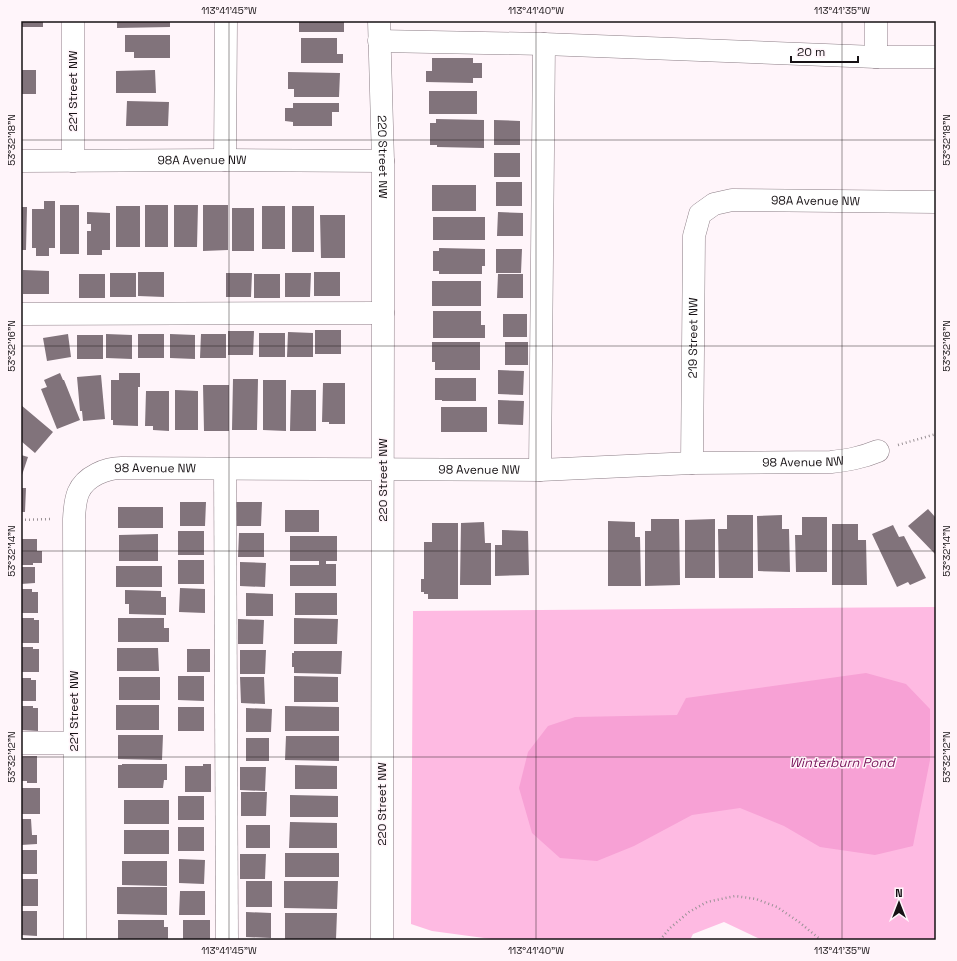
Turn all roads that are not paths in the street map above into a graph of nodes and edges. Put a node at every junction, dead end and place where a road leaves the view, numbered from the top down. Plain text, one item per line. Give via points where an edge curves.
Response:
1 (73, 21) edge
2 (226, 21) edge
3 (876, 21) edge
4 (379, 31) edge
5 (544, 44) junction
6 (876, 57) junction
7 (936, 57) edge
8 (225, 160) junction
9 (21, 161) edge
10 (73, 161) junction
11 (383, 161) junction
12 (936, 202) edge
13 (700, 214) joint
14 (383, 313) junction
15 (21, 314) edge
16 (878, 451) road end
17 (692, 463) junction
18 (225, 468) junction
19 (384, 470) junction
20 (540, 470) junction
21 (83, 484) joint
22 (21, 743) edge
23 (74, 743) junction
24 (75, 940) edge
25 (227, 940) edge
26 (382, 940) edge

1 - 10 street, 221 Street NW
2 - 8 street
3 - 6 street
4 - 5 street
4 - 11 street, 220 Street NW
5 - 6 street
5 - 20 street
6 - 7 street
8 - 10 street, 98A Avenue NW
8 - 11 street, 98A Avenue NW
9 - 10 street, 98A Avenue NW
11 - 14 street, 220 Street NW
12 - 13 street, 98A Avenue NW via 732,200 714,204
13 - 17 street, 219 Street NW via 694,236
14 - 15 street
14 - 19 street, 220 Street NW
16 - 17 street, 98 Avenue NW via 852,460 830,462
17 - 20 street, 98 Avenue NW
18 - 19 street, 98 Avenue NW
18 - 21 street, 98 Avenue NW via 110,468 90,477
18 - 25 street
19 - 20 street, 98 Avenue NW
19 - 26 street, 220 Street NW
21 - 23 street, 221 Street NW via 75,502 74,519
22 - 23 street
23 - 24 street, 221 Street NW

